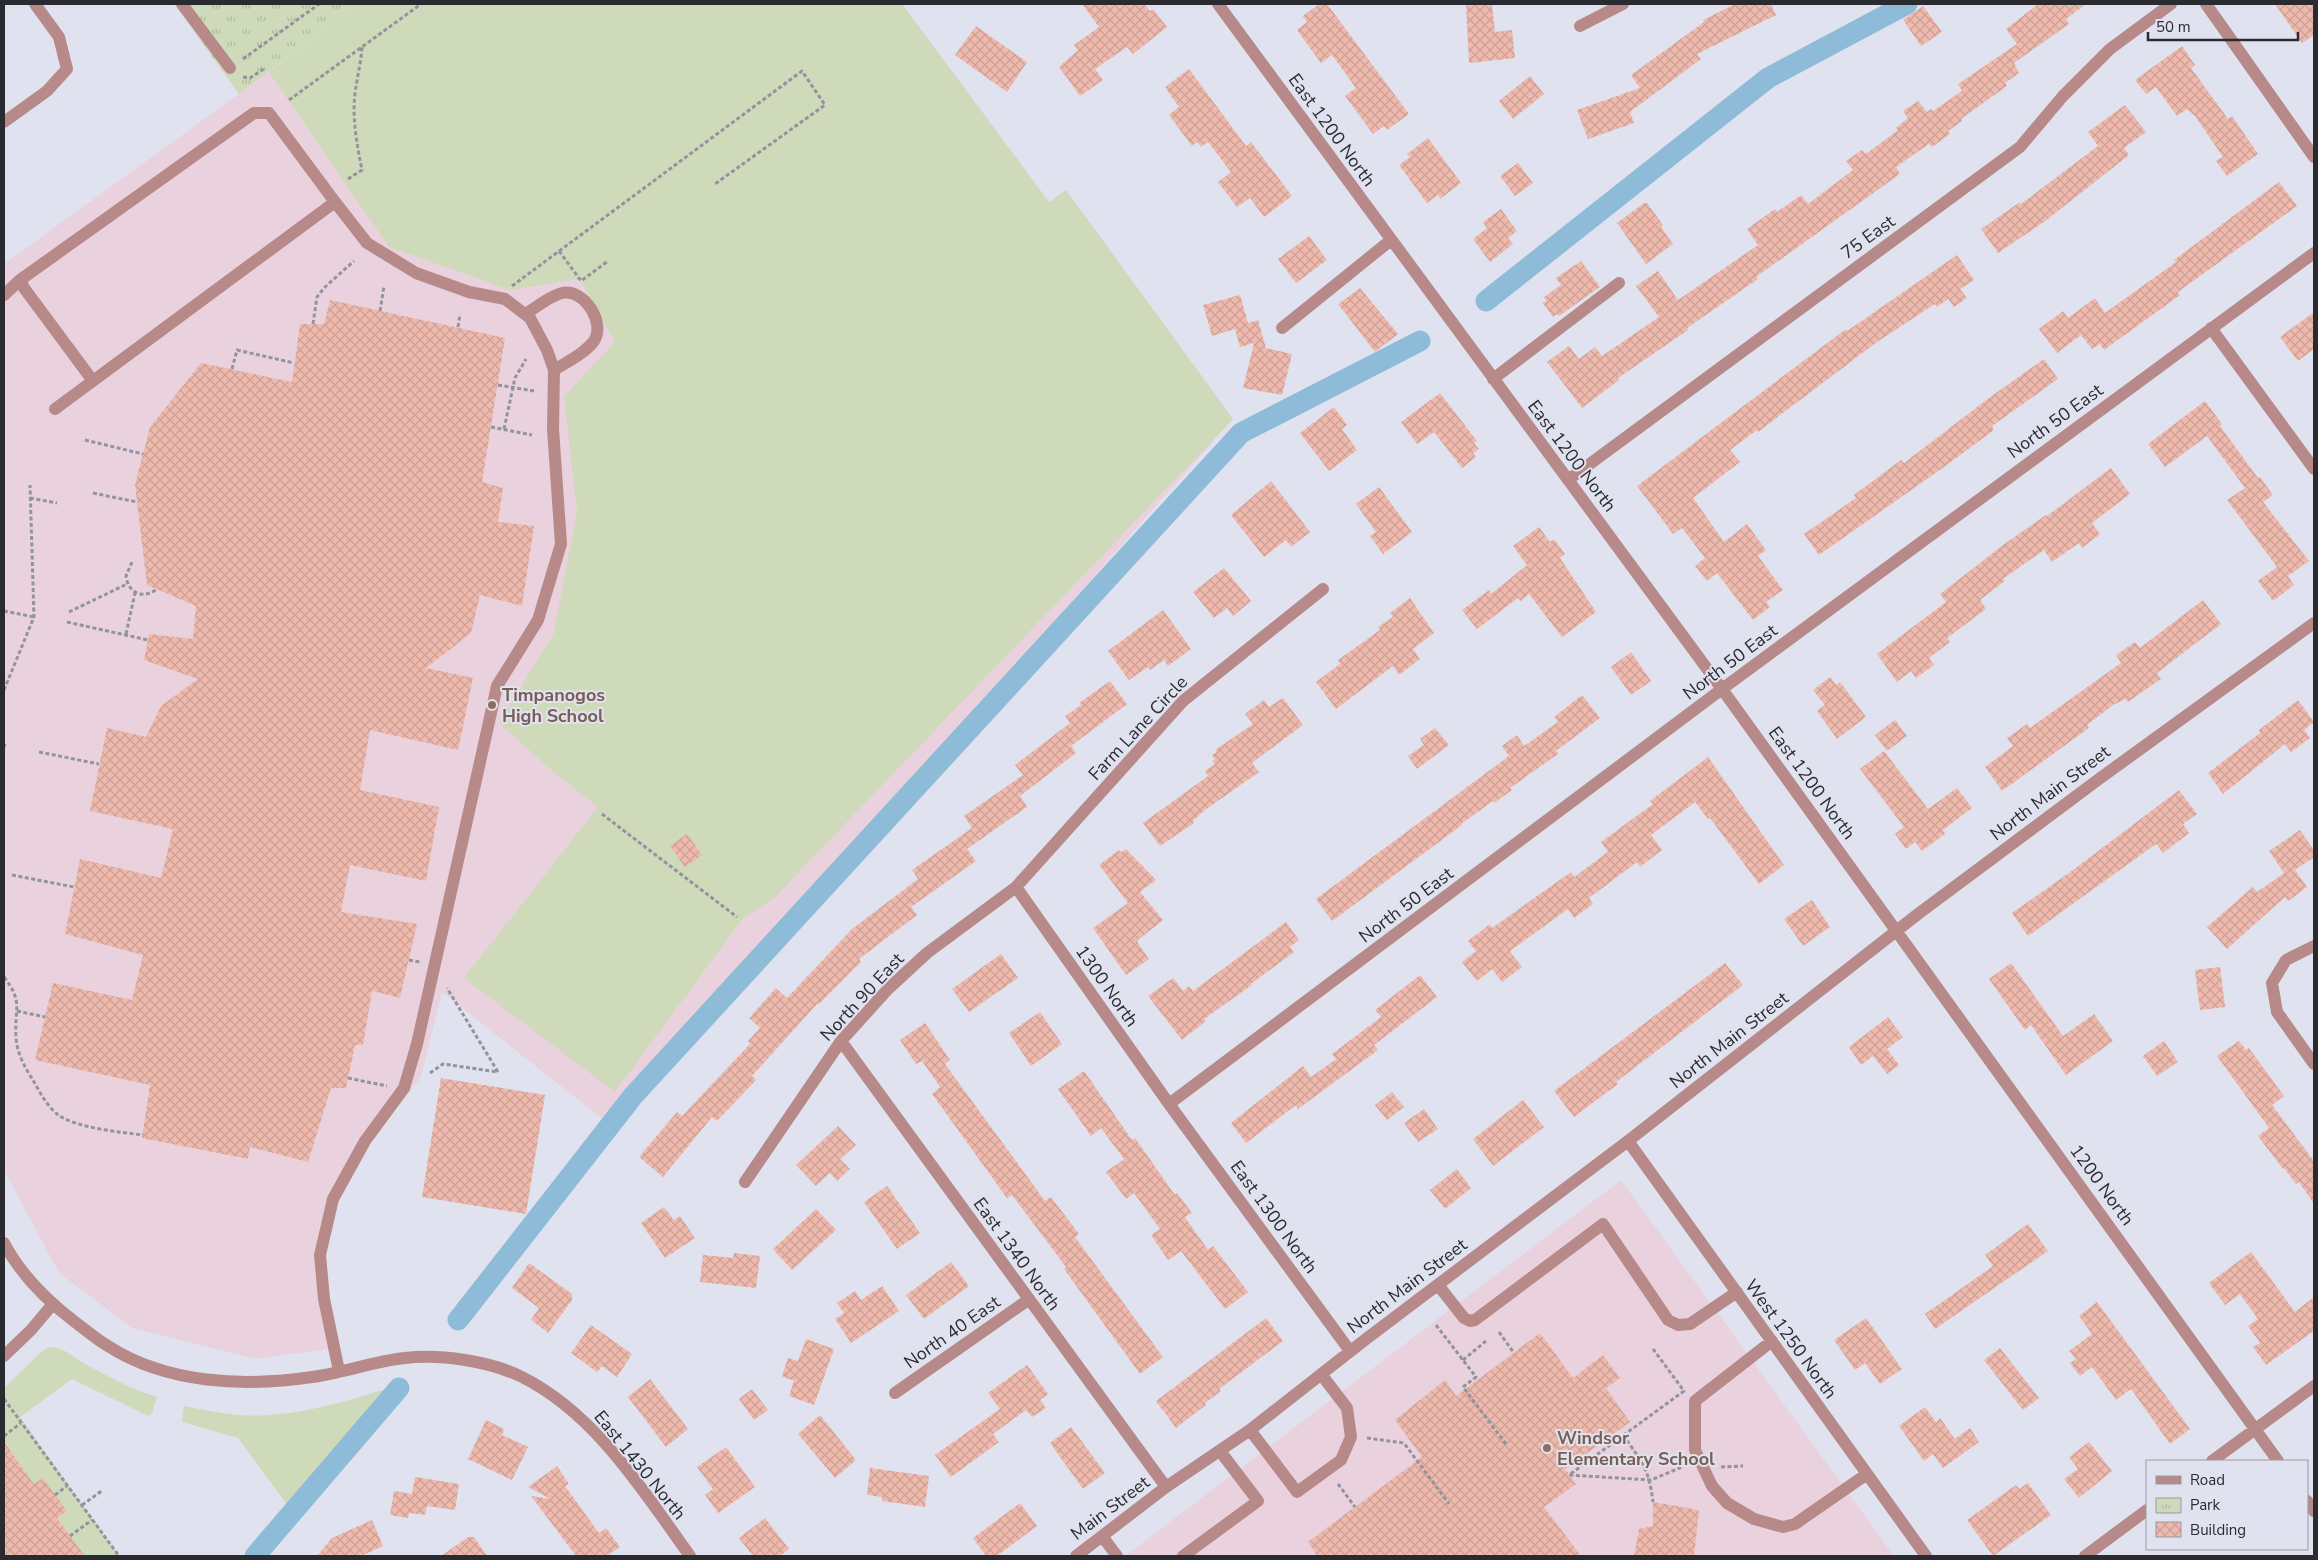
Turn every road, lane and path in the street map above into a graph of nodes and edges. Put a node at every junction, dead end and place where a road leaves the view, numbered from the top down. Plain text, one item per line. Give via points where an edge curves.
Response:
1 (35, 4) edge
2 (182, 4) edge
3 (319, 4) edge
4 (421, 4) edge
5 (1218, 4) edge
6 (1623, 4) edge
7 (2172, 4) edge
8 (2206, 4) edge
9 (1580, 26) dead end
10 (362, 47) junction
11 (230, 68) junction
12 (265, 68) dead end
13 (289, 100) dead end
14 (4, 122) edge
15 (2314, 157) edge
16 (348, 179) dead end
17 (716, 184) dead end
18 (335, 202) junction
19 (1391, 240) junction
20 (559, 251) junction
21 (2314, 253) edge
22 (354, 261) dead end
23 (608, 261) dead end
24 (20, 280) junction
25 (1619, 283) dead end
26 (384, 286) dead end
27 (511, 286) dead end
28 (4, 295) edge
29 (380, 311) dead end
30 (460, 314) dead end
31 (526, 314) junction
32 (313, 324) dead end
33 (458, 328) dead end
34 (1282, 328) dead end
35 (2211, 328) junction
36 (526, 359) dead end
37 (294, 363) dead end
38 (232, 369) dead end
39 (554, 370) junction
40 (1493, 379) junction
41 (93, 381) junction
42 (498, 385) dead end
43 (513, 387) junction
44 (534, 391) dead end
45 (55, 409) dead end
46 (491, 427) dead end
47 (504, 430) junction
48 (532, 435) dead end
49 (86, 440) dead end
50 (143, 454) dead end
51 (2314, 469) edge
52 (1568, 480) junction
53 (30, 485) dead end
54 (93, 493) dead end
55 (30, 498) junction
56 (57, 502) dead end
57 (137, 502) dead end
58 (132, 562) dead end
59 (127, 584) junction
60 (157, 589) dead end
61 (1323, 589) dead end
62 (135, 593) junction
63 (4, 610) edge
64 (69, 612) dead end
65 (34, 617) junction
66 (67, 622) dead end
67 (2314, 623) edge
68 (126, 634) junction
69 (148, 640) dead end
70 (1722, 689) junction
71 (4, 690) edge
72 (39, 752) dead end
73 (100, 764) dead end
74 (602, 814) dead end
75 (12, 874) dead end
76 (74, 887) dead end
77 (1016, 887) junction
78 (738, 917) dead end
79 (1897, 930) junction
80 (2314, 946) edge
81 (409, 960) dead end
82 (420, 962) dead end
83 (4, 977) edge
84 (447, 988) dead end
85 (17, 1011) junction
86 (45, 1017) dead end
87 (841, 1041) junction
88 (2314, 1064) edge
89 (430, 1073) dead end
90 (348, 1078) dead end
91 (388, 1086) dead end
92 (1169, 1104) junction
93 (142, 1135) dead end
94 (1628, 1141) junction
95 (745, 1182) dead end
96 (4, 1243) edge
97 (1438, 1285) junction
98 (1737, 1292) junction
99 (1028, 1300) junction
100 (52, 1304) junction
101 (1436, 1325) dead end
102 (1499, 1332) dead end
103 (1486, 1341) dead end
104 (1772, 1341) junction
105 (1653, 1349) dead end
106 (1350, 1351) junction
107 (1514, 1353) dead end
108 (4, 1356) edge
109 (1462, 1360) junction
110 (339, 1371) junction
111 (1321, 1374) junction
112 (2314, 1386) edge
113 (895, 1393) dead end
114 (4, 1399) edge
115 (22, 1423) junction
116 (2256, 1429) junction
117 (1250, 1430) junction
118 (1623, 1435) junction
119 (4, 1436) edge
120 (1366, 1438) dead end
121 (1506, 1444) dead end
122 (1220, 1451) junction
123 (2213, 1460) edge
124 (2277, 1460) edge
125 (1682, 1466) dead end
126 (1743, 1466) dead end
127 (1716, 1468) dead end
128 (1867, 1474) junction
129 (1651, 1480) junction
130 (1338, 1484) dead end
131 (68, 1486) junction
132 (1166, 1487) junction
133 (103, 1490) dead end
134 (55, 1495) dead end
135 (1653, 1502) dead end
136 (1449, 1504) dead end
137 (82, 1505) junction
138 (1356, 1507) dead end
139 (2146, 1511) edge
140 (92, 1520) junction
141 (70, 1536) dead end
142 (1102, 1536) junction
143 (118, 1556) edge
144 (690, 1556) edge
145 (1076, 1556) edge
146 (1117, 1556) edge
147 (1183, 1556) edge
148 (1926, 1556) edge
149 (2085, 1556) edge

1 - 14 street via 59,37 67,69 47,91
2 - 11 street
3 - 11 path
4 - 10 path
5 - 19 street, East 1200 North
6 - 9 street
7 - 52 street, 75 East via 2110,49 2063,96 2020,147
8 - 15 street
10 - 13 path
10 - 16 path via 355,93 355,138 362,170
11 - 12 path via 242,77 250,78
17 - 20 path via 825,105 802,71
18 - 24 street via 269,113 254,113
18 - 31 street via 368,243 416,273 469,292 505,299
18 - 41 street
19 - 34 street
19 - 40 street, East 1200 North
20 - 23 path via 581,281
20 - 27 path
21 - 35 street, North 50 East
22 - 32 path via 317,297
24 - 28 street
24 - 41 street
25 - 40 street
26 - 29 path
30 - 33 path
31 - 39 street via 547,350
31 - 39 street via 561,293 569,292 581,298 592,311 599,327 595,339 585,350
35 - 51 street
35 - 70 street, North 50 East
36 - 43 path via 517,372
37 - 38 path via 237,350
39 - 110 street via 553,430 561,544 538,620 497,686 417,1044 404,1088 365,1141 333,1199 320,1255 324,1299
40 - 52 street, East 1200 North
41 - 45 street
42 - 43 path
43 - 44 path
43 - 47 path
46 - 47 path
47 - 48 path
49 - 50 path
52 - 70 street, East 1200 North
53 - 55 path
54 - 57 path
55 - 56 path
55 - 65 path
58 - 59 path via 126,576
59 - 62 path
59 - 64 path
60 - 62 path via 150,594
61 - 77 street, Farm Lane Circle via 1183,701
62 - 68 path
63 - 65 path
65 - 71 path
66 - 68 path
67 - 79 street, North Main Street
68 - 69 path
70 - 79 street, East 1200 North
70 - 92 street, North 50 East
72 - 73 path
74 - 78 path
75 - 76 path
77 - 87 street, North 90 East via 928,953 888,989
77 - 92 street, 1300 North
79 - 94 street, North Main Street
79 - 116 street, 1200 North
80 - 88 street via 2286,960 2272,984 2277,1012
81 - 82 path
83 - 85 path via 15,991
84 - 89 path via 498,1072 443,1064
85 - 86 path
85 - 93 path via 16,1040 21,1058 57,1114 82,1124
87 - 95 street, North 90 East
87 - 99 street, East 1340 North
90 - 91 path
92 - 106 street, East 1300 North
94 - 97 street, North Main Street
94 - 98 street, West 1250 North
96 - 100 street, East 1430 North via 15,1263
97 - 98 street via 1464,1318 1475,1320 1603,1224 1668,1320 1678,1325 1690,1324
97 - 106 street, North Main Street
98 - 104 street, West 1250 North
99 - 113 street, North 40 East
99 - 132 street, East 1340 North
100 - 108 street
100 - 110 street, East 1430 North via 109,1347 154,1368 182,1375 234,1383 312,1377
101 - 109 path
102 - 107 path
103 - 109 path
104 - 128 street, West 1250 North
104 - 128 street via 1695,1401 1695,1450 1712,1486 1727,1503 1754,1519 1784,1528 1795,1524
105 - 118 path via 1684,1391
106 - 111 street, North Main Street
109 - 121 path via 1476,1377 1463,1387
110 - 144 street, East 1430 North via 418,1358 484,1363 521,1376 550,1393 584,1421 636,1482
111 - 117 street, North Main Street
111 - 117 street via 1347,1408 1351,1437 1342,1460 1297,1492
112 - 116 street
114 - 115 path
115 - 119 path
115 - 131 path
116 - 123 street
116 - 124 street, 1200 North
117 - 122 street, North Main Street
118 - 129 path
118 - 129 path via 1569,1475
120 - 136 path via 1404,1443
122 - 132 street, North Main Street
122 - 147 street via 1258,1501
125 - 129 path
126 - 127 path
128 - 148 street, West 1250 North
129 - 135 path
130 - 138 path
131 - 134 path
131 - 137 path
132 - 142 street, Main Street
133 - 137 path
137 - 140 path
139 - 149 street
140 - 141 path
140 - 143 path
142 - 145 street, Main Street
142 - 146 street

